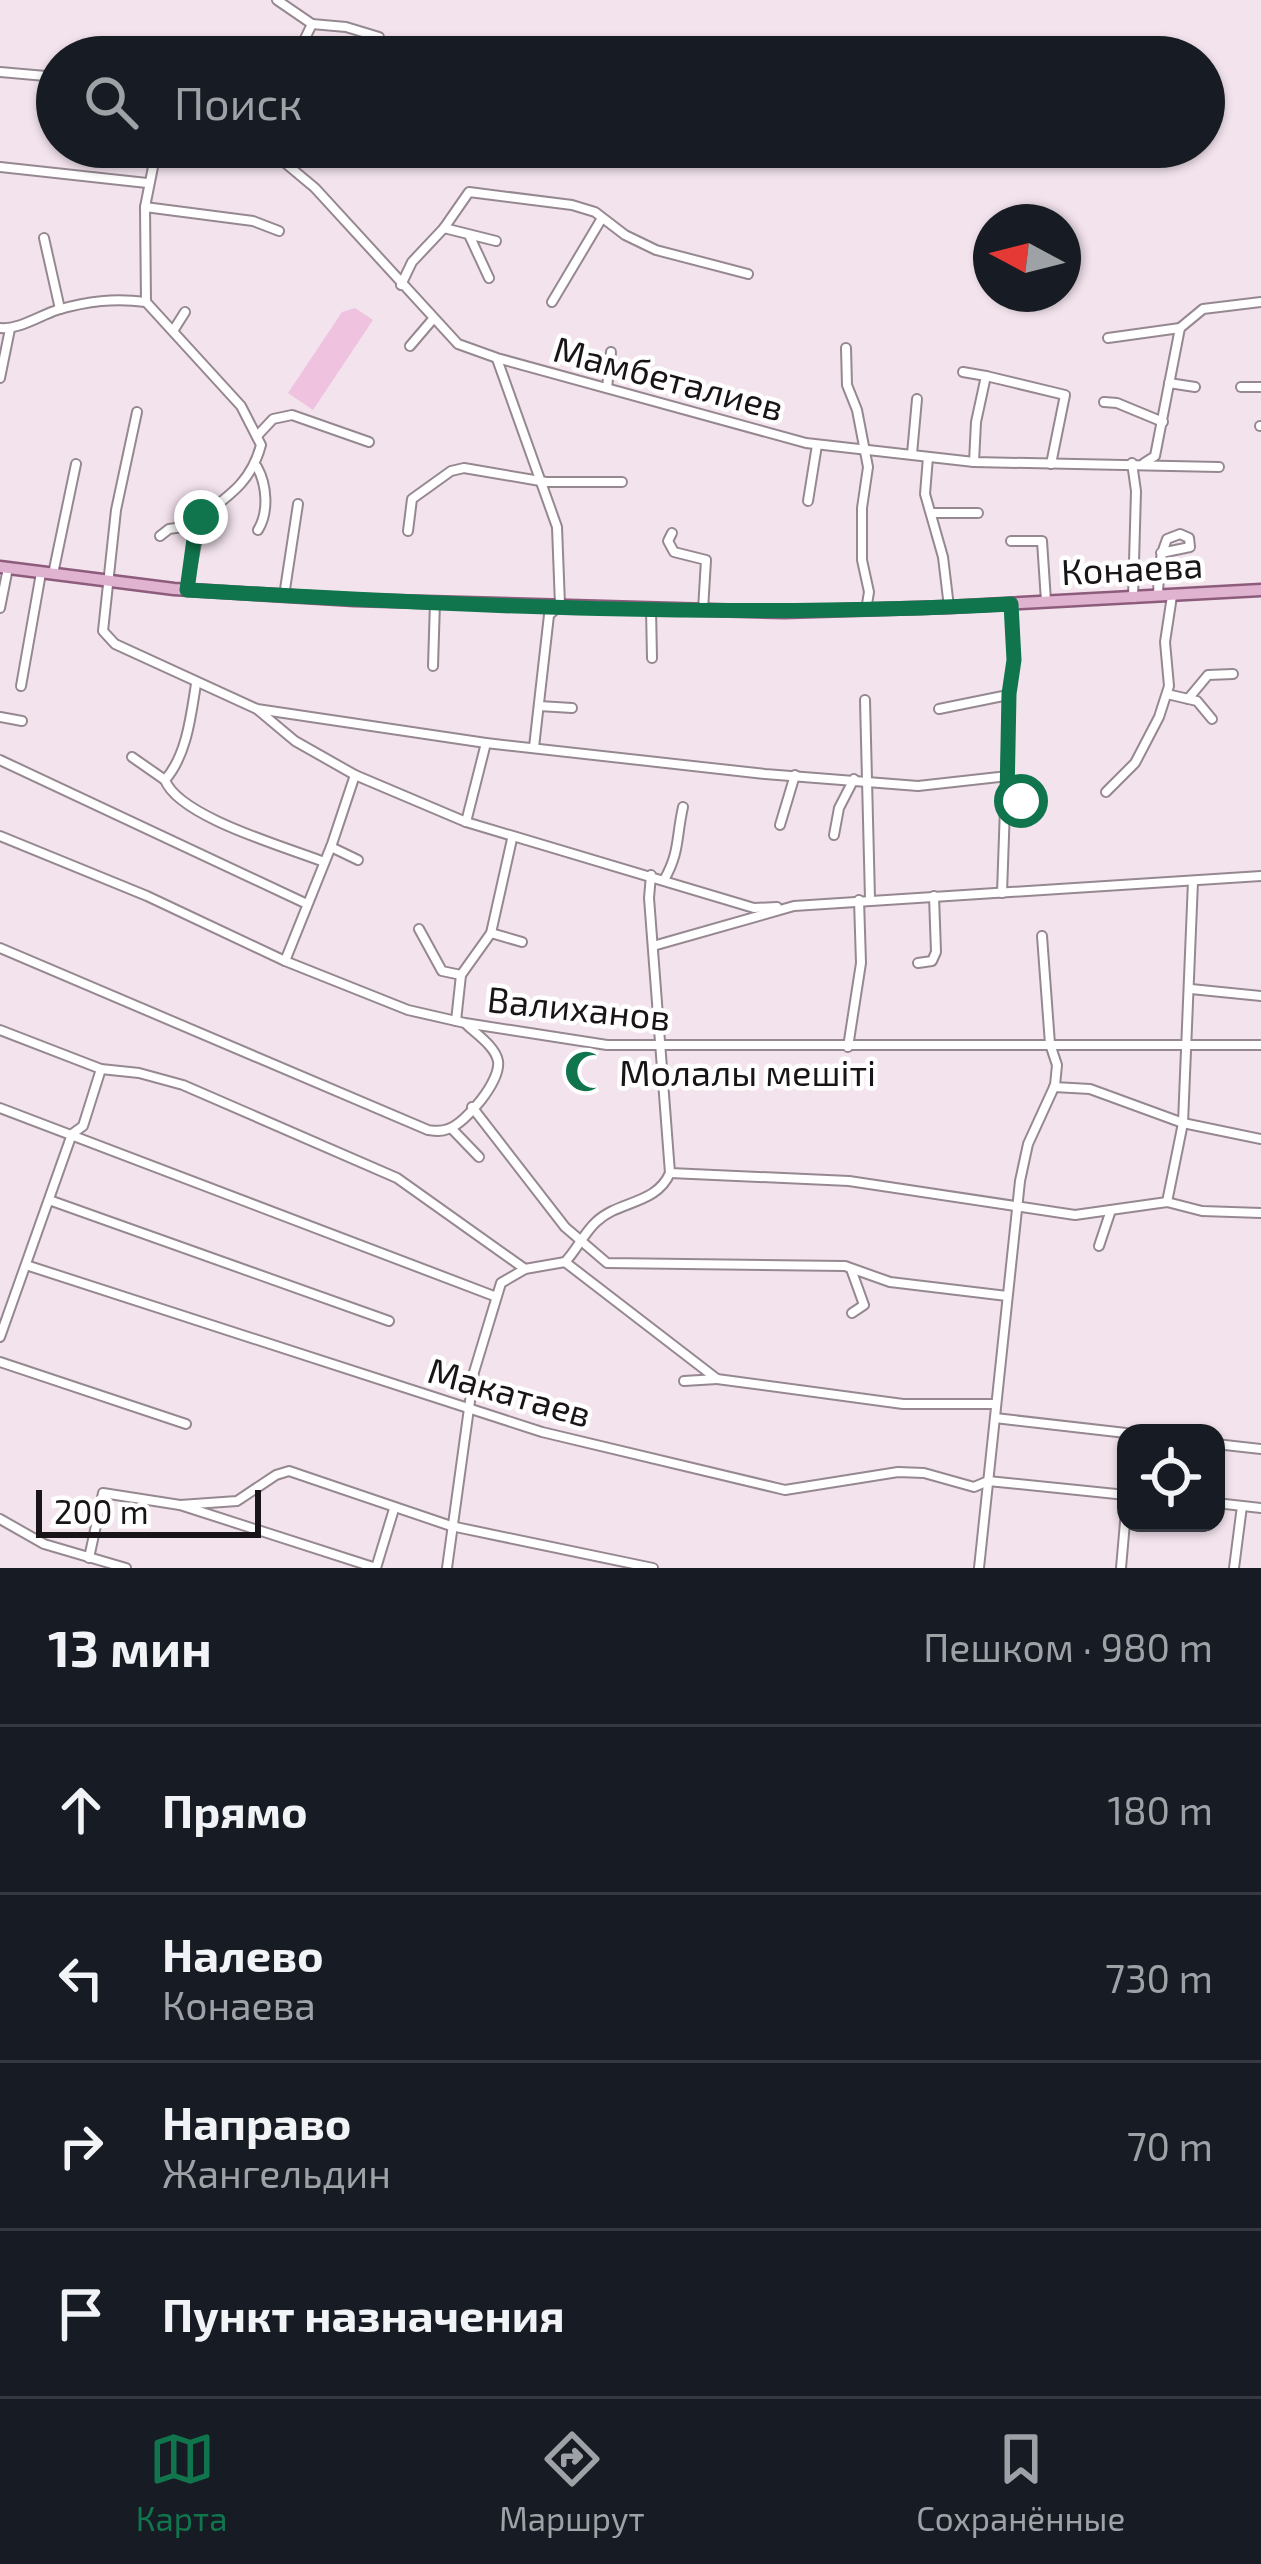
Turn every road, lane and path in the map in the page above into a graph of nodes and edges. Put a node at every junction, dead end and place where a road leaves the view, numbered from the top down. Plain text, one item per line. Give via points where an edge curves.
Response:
1 (277, 0) edge
2 (312, 24) junction
3 (306, 36) edge
4 (376, 36) edge
5 (0, 71) edge
6 (36, 75) edge
7 (0, 166) edge
8 (151, 168) edge
9 (291, 168) edge
10 (147, 183) junction
11 (145, 207) junction
12 (602, 218) junction
13 (444, 228) junction
14 (279, 231) dead end
15 (470, 236) junction
16 (44, 238) dead end
17 (496, 241) dead end
18 (748, 274) dead end
19 (489, 278) dead end
20 (401, 285) junction
21 (146, 302) junction
22 (552, 302) dead end
23 (1261, 302) edge
24 (60, 309) junction
25 (185, 312) dead end
26 (433, 319) junction
27 (5, 328) edge
28 (1180, 328) junction
29 (173, 331) junction
30 (1108, 338) dead end
31 (410, 346) dead end
32 (846, 348) dead end
33 (610, 352) dead end
34 (497, 358) junction
35 (963, 372) dead end
36 (986, 376) junction
37 (0, 378) edge
38 (1168, 383) junction
39 (1196, 386) dead end
40 (1261, 386) edge
41 (1241, 387) dead end
42 (607, 388) junction
43 (917, 399) dead end
44 (1104, 402) dead end
45 (137, 412) dead end
46 (1163, 422) junction
47 (257, 436) junction
48 (369, 442) dead end
49 (817, 445) junction
50 (864, 448) junction
51 (912, 454) junction
52 (928, 457) junction
53 (974, 462) junction
54 (1137, 463) junction
55 (76, 464) dead end
56 (1052, 464) junction
57 (256, 465) junction
58 (1220, 467) dead end
59 (443, 479) junction
60 (538, 481) junction
61 (622, 482) dead end
62 (442, 491) dead end
63 (808, 501) dead end
64 (298, 504) dead end
65 (932, 513) junction
66 (978, 513) dead end
67 (198, 524) junction
68 (257, 530) dead end
69 (408, 531) dead end
70 (672, 532) dead end
71 (160, 536) dead end
72 (1011, 541) dead end
73 (1161, 553) dead end
74 (4, 567) edge
75 (47, 573) junction
76 (106, 581) junction
77 (187, 590) junction
78 (1261, 590) edge
79 (284, 596) junction
80 (1165, 596) junction
81 (1132, 598) junction
82 (435, 602) junction
83 (1046, 602) junction
84 (1011, 604) junction
85 (560, 605) junction
86 (0, 608) edge
87 (950, 608) junction
88 (651, 609) junction
89 (703, 610) junction
90 (866, 610) junction
91 (652, 658) dead end
92 (433, 666) dead end
93 (1233, 674) dead end
94 (196, 684) junction
95 (21, 686) dead end
96 (1009, 694) junction
97 (1167, 694) junction
98 (1188, 699) junction
99 (866, 700) dead end
100 (539, 706) junction
101 (257, 709) junction
102 (572, 709) dead end
103 (939, 709) dead end
104 (0, 717) edge
105 (1212, 719) dead end
106 (22, 721) dead end
107 (486, 743) junction
108 (534, 747) junction
109 (132, 757) dead end
110 (0, 760) edge
111 (355, 775) junction
112 (795, 775) junction
113 (1008, 776) junction
114 (855, 778) junction
115 (165, 779) junction
116 (867, 782) junction
117 (1106, 791) dead end
118 (1007, 797) junction
119 (1038, 806) dead end
120 (683, 807) dead end
121 (466, 822) junction
122 (780, 825) dead end
123 (0, 836) edge
124 (834, 836) dead end
125 (512, 838) junction
126 (331, 847) junction
127 (358, 860) dead end
128 (324, 862) junction
129 (652, 875) junction
130 (1261, 877) edge
131 (664, 880) junction
132 (1193, 881) junction
133 (1002, 892) junction
134 (934, 896) junction
135 (864, 900) junction
136 (308, 904) junction
137 (794, 905) junction
138 (419, 928) dead end
139 (491, 933) junction
140 (1042, 936) dead end
141 (522, 942) dead end
142 (652, 946) junction
143 (0, 948) edge
144 (285, 961) junction
145 (918, 963) dead end
146 (461, 975) junction
147 (1191, 989) junction
148 (1261, 996) edge
149 (461, 1022) junction
150 (0, 1030) edge
151 (1050, 1044) junction
152 (1187, 1044) junction
153 (660, 1045) junction
154 (1261, 1045) edge
155 (848, 1047) junction
156 (100, 1069) junction
157 (1054, 1087) junction
158 (472, 1107) junction
159 (0, 1108) edge
160 (1183, 1123) junction
161 (446, 1130) junction
162 (72, 1134) junction
163 (1261, 1139) edge
164 (479, 1157) dead end
165 (670, 1173) junction
166 (49, 1199) junction
167 (1167, 1202) junction
168 (1016, 1205) junction
169 (1110, 1213) junction
170 (1261, 1213) edge
171 (582, 1244) junction
172 (1099, 1246) dead end
173 (565, 1262) junction
174 (26, 1265) junction
175 (850, 1268) junction
176 (525, 1269) junction
177 (494, 1297) junction
178 (1007, 1297) junction
179 (852, 1313) dead end
180 (388, 1322) dead end
181 (0, 1337) edge
182 (0, 1362) edge
183 (717, 1379) junction
184 (684, 1382) dead end
185 (996, 1404) junction
186 (468, 1409) junction
187 (995, 1418) junction
188 (186, 1424) dead end
189 (1117, 1432) edge
190 (1225, 1445) edge
191 (1261, 1450) edge
192 (988, 1481) junction
193 (1117, 1494) edge
194 (1225, 1504) edge
195 (180, 1505) junction
196 (1242, 1506) junction
197 (1261, 1508) edge
198 (394, 1509) junction
199 (0, 1520) edge
200 (452, 1526) junction
201 (1124, 1532) edge
202 (89, 1558) junction
203 (126, 1568) edge
204 (376, 1568) edge
205 (447, 1568) edge
206 (653, 1568) edge
207 (979, 1568) edge
208 (1121, 1568) edge
209 (1234, 1568) edge

1 - 2 street
2 - 3 street
2 - 4 street
5 - 6 street
7 - 10 street
8 - 10 street
9 - 20 street, Мамбеталиев
10 - 11 street
11 - 14 street via 253,220
11 - 21 street
12 - 13 street via 572,205 469,192
12 - 18 street via 656,250
12 - 22 street
13 - 15 street
13 - 20 street
15 - 17 street
15 - 19 street
16 - 24 street
20 - 26 street, Мамбеталиев
21 - 24 street via 106,298
21 - 29 street
23 - 28 street via 1203,309
24 - 27 street
25 - 29 street
26 - 31 street
26 - 34 street, Мамбеталиев via 458,344
27 - 37 street
28 - 30 street
28 - 38 street
29 - 47 street via 241,406
32 - 50 street
33 - 42 street
34 - 42 street, Мамбеталиев
34 - 60 street
35 - 36 street
36 - 53 street
36 - 56 street via 1065,394
38 - 39 street
38 - 46 street
40 - 41 street
42 - 49 street, Мамбеталиев
43 - 51 street
44 - 46 street
45 - 76 street
46 - 54 street via 1154,457
47 - 48 street via 273,418 292,415
47 - 57 street
49 - 50 street, Мамбеталиев
49 - 63 street
50 - 51 street, Мамбеталиев
50 - 90 street
51 - 52 street, Мамбеталиев
52 - 53 street, Мамбеталиев
52 - 65 street
53 - 56 street, Мамбеталиев
54 - 56 street, Мамбеталиев
54 - 58 street, Мамбеталиев
54 - 81 street
55 - 75 street
57 - 67 street
57 - 68 street via 265,481
59 - 60 street via 464,467
59 - 62 street
59 - 69 street via 412,499
60 - 61 street
60 - 85 street via 557,527
64 - 79 street
65 - 66 street
65 - 87 street
67 - 71 street
67 - 77 street
70 - 89 street via 674,552 706,560
72 - 83 street via 1042,541
73 - 80 street
74 - 75 main road, Конаева
74 - 86 street
75 - 76 main road, Конаева
75 - 95 street
76 - 77 main road, Конаева
76 - 94 street via 106,639
77 - 79 main road, Конаева
78 - 80 main road, Конаева
79 - 82 main road, Конаева
80 - 81 main road, Конаева
80 - 97 street
81 - 83 main road, Конаева
82 - 85 main road, Конаева
82 - 92 street
83 - 84 main road, Конаева
84 - 87 main road, Конаева
84 - 96 street
85 - 88 main road, Конаева
85 - 100 street via 549,615
87 - 90 main road, Конаева
88 - 89 main road, Конаева
88 - 91 street
89 - 90 main road, Конаева
93 - 98 street via 1208,675
94 - 101 street
94 - 115 street via 190,725
96 - 103 street
96 - 113 street
97 - 98 street
97 - 117 street via 1135,763
98 - 105 street
99 - 116 street
100 - 102 street
100 - 108 street
101 - 107 street
101 - 111 street
104 - 106 street
107 - 108 street
107 - 121 street
108 - 112 street
109 - 115 street
110 - 136 street
111 - 121 street
111 - 126 street
112 - 114 street
112 - 122 street
113 - 116 street via 918,786
113 - 118 street
114 - 116 street
114 - 124 street
115 - 128 street via 212,818
116 - 135 street
118 - 119 street
118 - 133 street
120 - 131 street via 677,857
121 - 125 street
123 - 144 street, Валиханов
125 - 129 street
125 - 139 street
126 - 127 street
126 - 128 street
128 - 136 street
129 - 131 street
129 - 142 street
130 - 132 street
131 - 137 street via 754,908
132 - 133 street
132 - 147 street
133 - 134 street
134 - 135 street
134 - 145 street via 936,952
135 - 137 street
135 - 155 street
136 - 144 street
137 - 142 street
138 - 146 street via 442,971
139 - 141 street
139 - 146 street
140 - 151 street
142 - 153 street
143 - 161 street via 392,1118
144 - 149 street, Валиханов via 408,1010
146 - 149 street
147 - 148 street
147 - 152 street
149 - 153 street, Валиханов via 607,1045
149 - 158 street via 498,1061
150 - 156 street
151 - 152 street, Валиханов
151 - 155 street, Валиханов
151 - 157 street
152 - 154 street, Валиханов
152 - 160 street
153 - 155 street, Валиханов
153 - 165 street
156 - 162 street via 83,1126
156 - 176 street via 183,1085 397,1178
157 - 160 street via 1090,1090
157 - 168 street via 1028,1144
158 - 161 street
158 - 171 street
159 - 162 street
160 - 163 street
160 - 167 street
161 - 164 street
162 - 166 street
162 - 177 street
165 - 168 street via 849,1181
165 - 171 street via 651,1196 596,1222
166 - 174 street
166 - 180 street
167 - 169 street
167 - 170 street
168 - 169 street
168 - 178 street
169 - 172 street
171 - 173 street
171 - 175 street via 607,1264
173 - 176 street
173 - 183 street
174 - 181 street
174 - 186 street, Макатаев
175 - 178 street via 890,1282
175 - 179 street via 864,1305
176 - 177 street
177 - 186 street
178 - 185 street
182 - 188 street
183 - 184 street
183 - 185 street via 903,1404
185 - 187 street
186 - 192 street, Макатаев via 784,1490 898,1472 974,1486
186 - 200 street
187 - 189 street
187 - 192 street
190 - 191 street
192 - 193 street, Макатаев
192 - 207 street
194 - 196 street
195 - 198 street via 237,1501 289,1471
195 - 202 street via 103,1492
195 - 204 street
196 - 197 street
196 - 209 street
198 - 200 street
198 - 204 street
199 - 202 street
200 - 205 street
200 - 206 street
201 - 208 street
202 - 203 street

